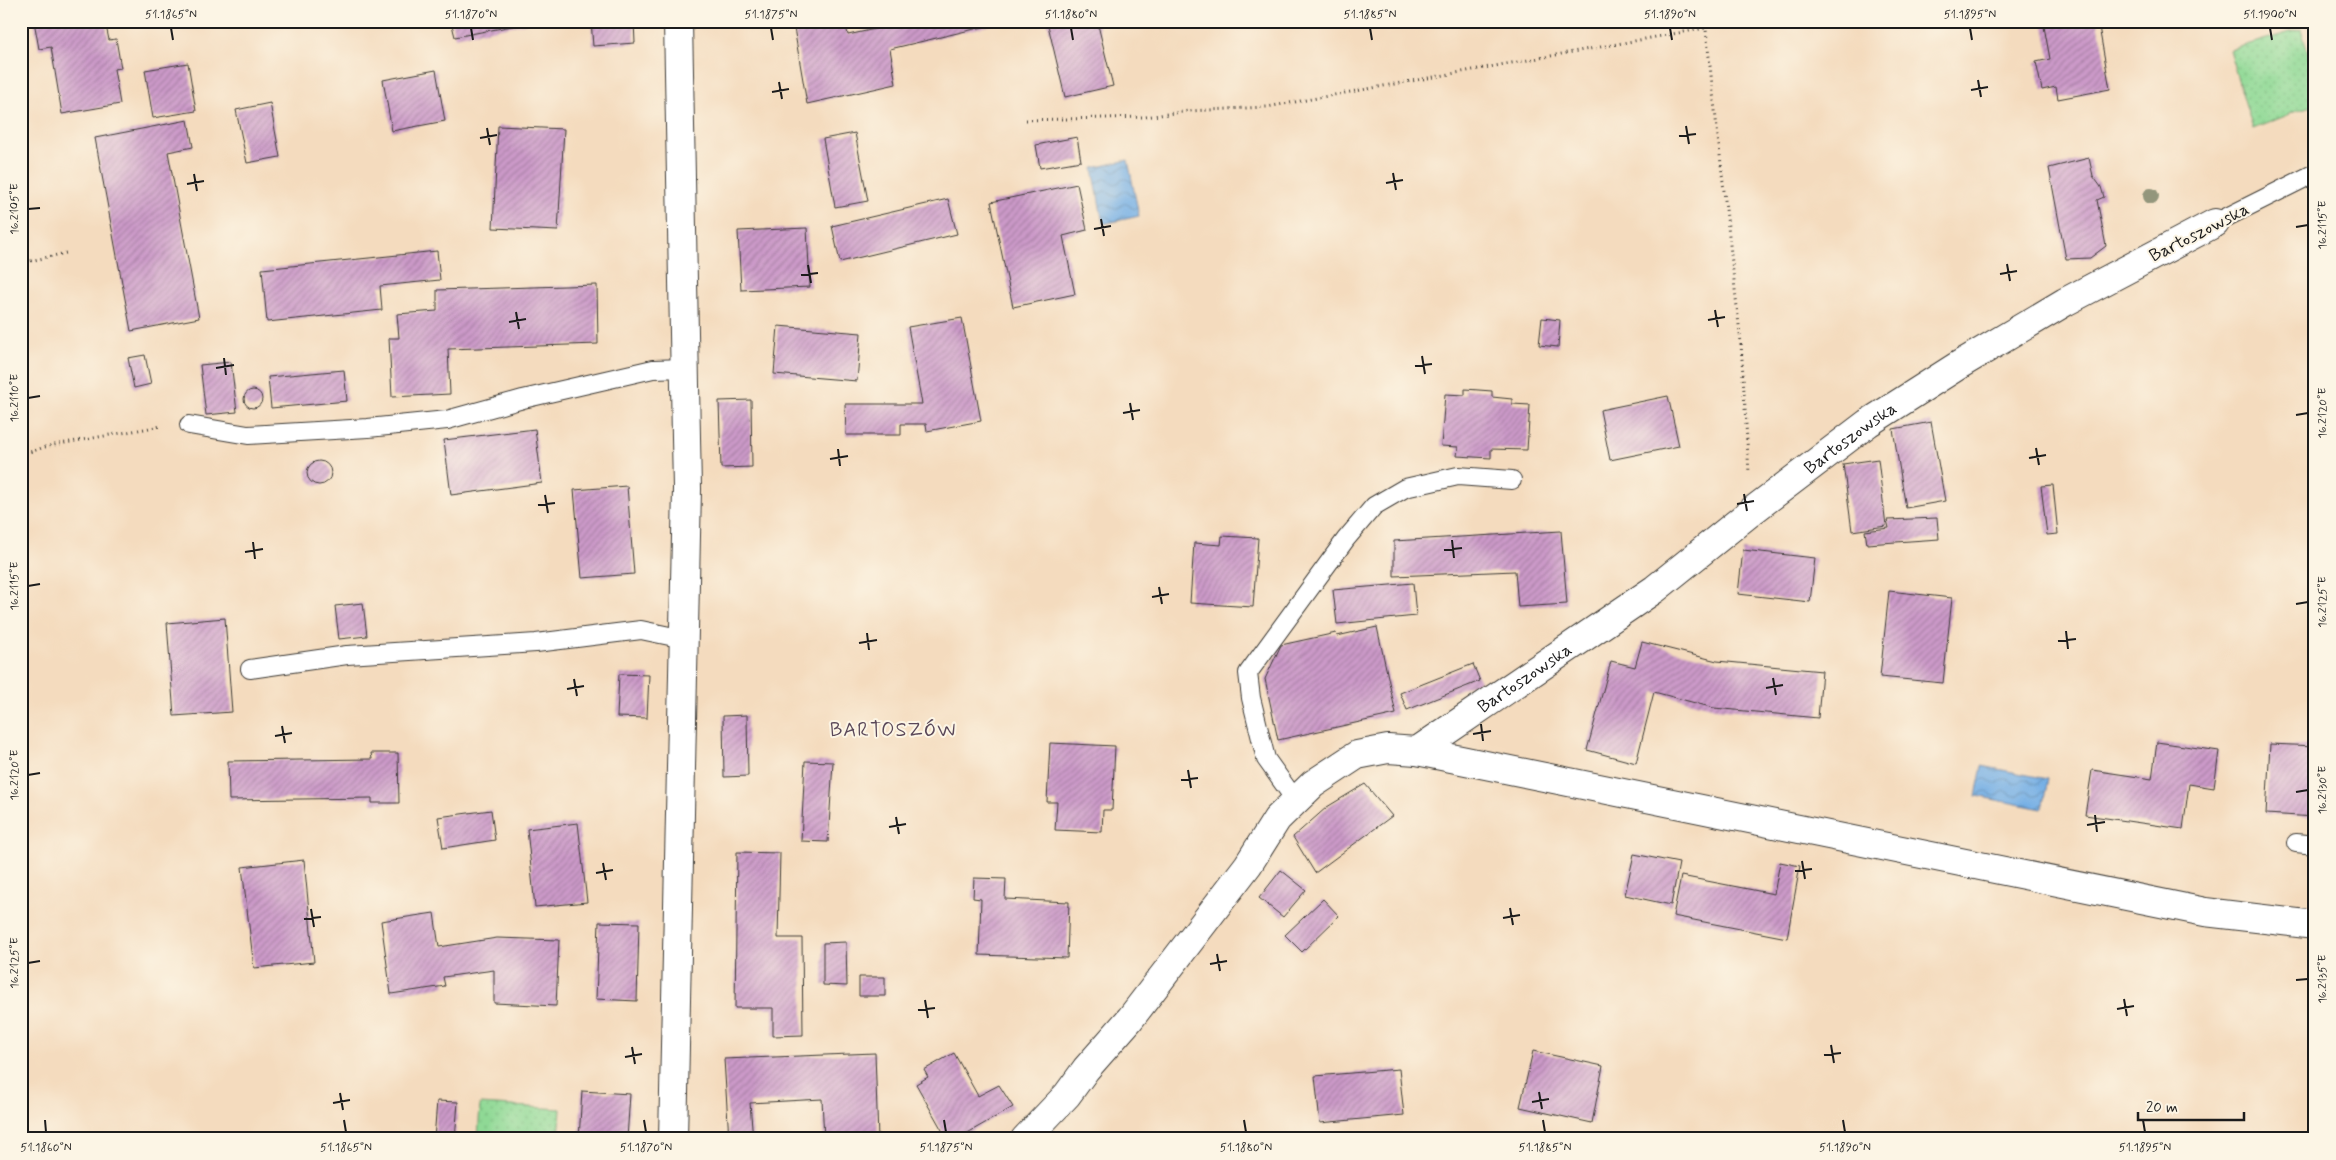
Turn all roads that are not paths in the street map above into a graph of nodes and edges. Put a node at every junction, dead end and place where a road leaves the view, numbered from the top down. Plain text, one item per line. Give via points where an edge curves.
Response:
1 (678, 21) edge
2 (2315, 173) edge
3 (2216, 223) joint
4 (685, 368) junction
5 (189, 425) road end
6 (1512, 480) dead end
7 (684, 639) junction
8 (250, 669) dead end
9 (1417, 751) junction
10 (1296, 800) junction
11 (2296, 843) dead end
12 (2315, 845) edge
13 (2315, 925) edge
14 (673, 1139) edge
15 (1025, 1139) edge

1 - 4 street
2 - 3 lane, Bartoszowska
3 - 9 street, Bartoszowska via 2084,292 1868,423 1655,589
4 - 5 lane via 653,369 447,420 248,435
4 - 7 street via 688,489
6 - 10 lane via 1458,476 1405,488 1374,506 1248,673 1250,698 1266,759
7 - 8 lane via 641,630 536,643 347,655
7 - 14 street
9 - 10 street via 1388,749 1357,755 1313,784
9 - 13 street via 2205,912
10 - 15 street via 1277,819 1248,865 1130,1019
11 - 12 lane

